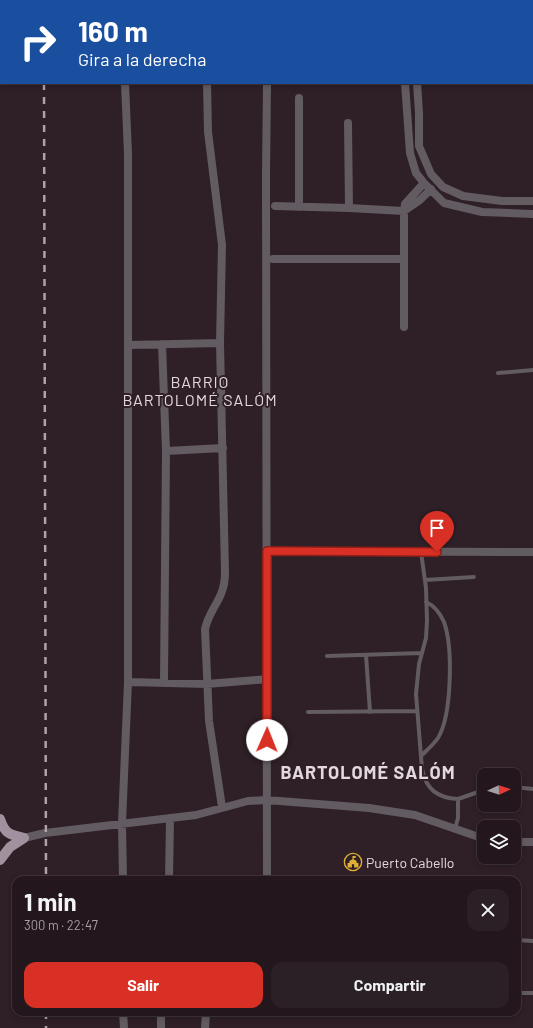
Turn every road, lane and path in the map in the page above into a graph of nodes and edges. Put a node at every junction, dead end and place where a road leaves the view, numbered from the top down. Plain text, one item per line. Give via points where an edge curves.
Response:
1 (125, 84) edge
2 (207, 84) edge
3 (267, 84) edge
4 (405, 84) edge
5 (416, 84) edge
6 (299, 98) dead end
7 (348, 123) dead end
8 (424, 183) junction
9 (431, 190) junction
10 (533, 201) edge
11 (275, 206) dead end
12 (299, 207) junction
13 (349, 208) junction
14 (404, 211) junction
15 (533, 214) edge
16 (403, 258) junction
17 (273, 259) dead end
18 (404, 327) dead end
19 (220, 342) junction
20 (162, 344) junction
21 (129, 345) junction
22 (533, 370) edge
23 (498, 373) dead end
24 (223, 448) junction
25 (166, 451) junction
26 (267, 551) junction
27 (421, 552) junction
28 (533, 552) edge
29 (474, 578) dead end
30 (425, 580) junction
31 (426, 602) junction
32 (422, 653) junction
33 (366, 655) junction
34 (327, 656) dead end
35 (268, 679) junction
36 (128, 682) junction
37 (164, 682) junction
38 (207, 684) junction
39 (417, 711) junction
40 (308, 712) dead end
41 (370, 712) junction
42 (421, 756) junction
43 (521, 788) edge
44 (533, 789) edge
45 (477, 792) edge
46 (458, 799) junction
47 (267, 800) junction
48 (222, 807) junction
49 (170, 818) junction
50 (0, 819) edge
51 (122, 823) junction
52 (455, 829) junction
53 (477, 836) edge
54 (24, 838) junction
55 (521, 842) edge
56 (533, 842) edge
57 (0, 860) edge
58 (122, 876) edge
59 (169, 876) edge
60 (267, 876) edge
61 (521, 940) edge
62 (533, 941) edge
63 (521, 993) edge
64 (533, 993) edge
65 (123, 1016) edge
66 (162, 1016) edge
67 (206, 1016) edge
68 (124, 1028) edge
69 (161, 1028) edge
70 (205, 1028) edge

1 - 21 street
2 - 19 street via 208,132 222,245
3 - 26 street
4 - 8 street via 410,153 416,173
5 - 10 street via 419,146 431,174 443,187 463,196 502,201
6 - 12 street
7 - 13 street
8 - 9 street
8 - 14 street via 405,204
9 - 14 street
9 - 15 street via 444,204 482,212
11 - 12 street
12 - 13 street
13 - 14 street
14 - 16 street
16 - 17 street
16 - 18 street
19 - 20 street
19 - 24 street
20 - 21 street
20 - 25 street
21 - 36 street
22 - 23 lane
24 - 25 street
24 - 38 street via 225,583 207,619 205,629
25 - 37 street
26 - 27 street
26 - 35 street
27 - 28 street
27 - 30 lane
29 - 30 lane
30 - 31 lane
31 - 32 lane via 426,638
31 - 42 lane via 437,609 444,623 449,648 449,701 438,737
32 - 33 lane
32 - 39 lane via 416,694
33 - 34 lane
33 - 41 lane
35 - 38 street
35 - 47 street
36 - 37 street
36 - 51 street
37 - 38 street
38 - 48 street via 209,722
39 - 41 lane
39 - 42 lane
40 - 41 lane
42 - 46 lane via 424,780 447,799
43 - 44 lane
45 - 46 lane
46 - 52 lane
47 - 48 street
47 - 52 street via 369,808 415,815
47 - 60 street
48 - 49 street via 196,815
49 - 51 street
49 - 59 street
50 - 54 main road via 6,832
51 - 54 street
51 - 58 street
52 - 53 street
54 - 57 main road via 10,847
55 - 56 street
61 - 62 lane
63 - 64 lane
65 - 68 street
66 - 69 street
67 - 70 street

